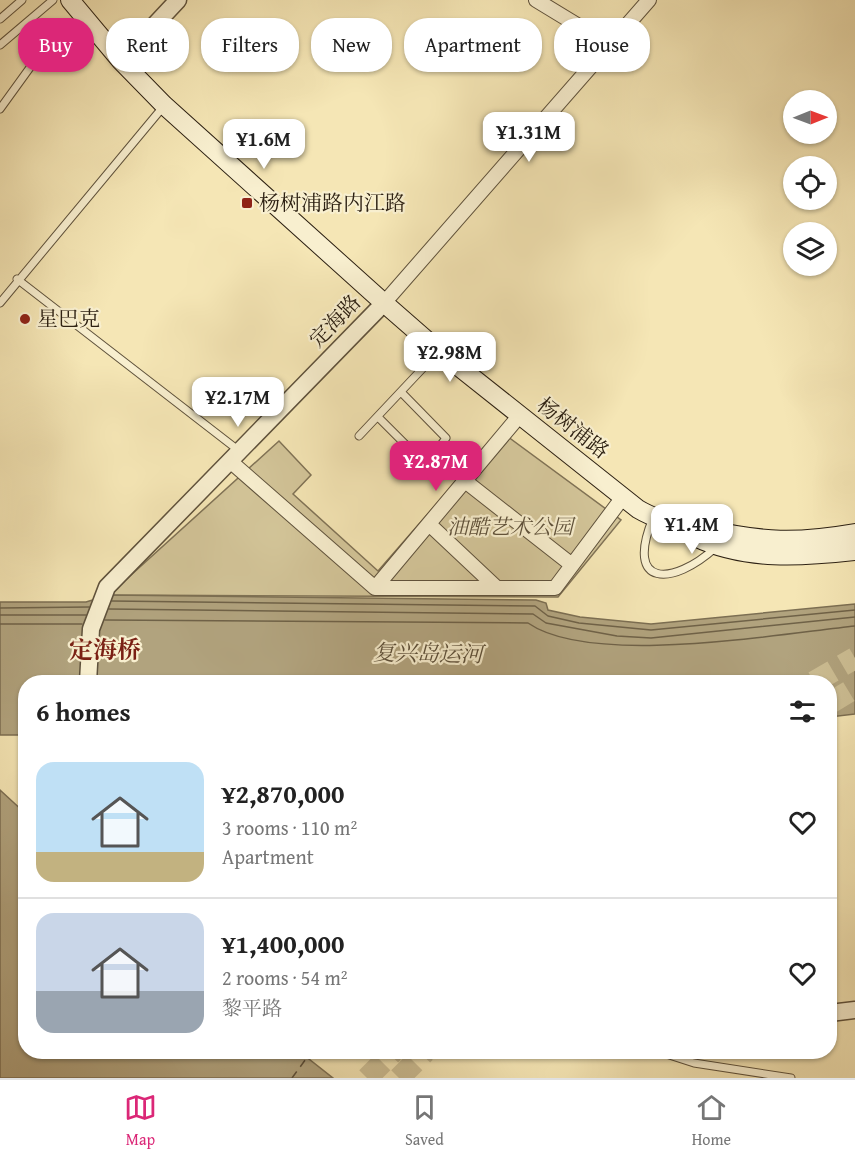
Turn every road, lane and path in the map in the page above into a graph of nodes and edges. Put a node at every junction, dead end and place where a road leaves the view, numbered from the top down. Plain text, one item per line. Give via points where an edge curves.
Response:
1 (22, 0) edge
2 (53, 0) edge
3 (70, 0) edge
4 (177, 0) edge
5 (536, 0) edge
6 (649, 0) edge
7 (32, 18) edge
8 (160, 18) edge
9 (566, 18) edge
10 (633, 18) edge
11 (0, 19) edge
12 (18, 30) edge
13 (106, 43) edge
14 (0, 45) edge
15 (27, 72) edge
16 (132, 72) edge
17 (586, 72) edge
18 (164, 105) junction
19 (0, 109) edge
20 (17, 279) junction
21 (0, 303) edge
22 (384, 303) junction
23 (439, 351) junction
24 (402, 393) junction
25 (520, 415) junction
26 (378, 417) junction
27 (359, 436) dead end
28 (235, 456) junction
29 (465, 481) junction
30 (623, 496) junction
31 (653, 518) junction
32 (429, 524) junction
33 (855, 533) edge
34 (721, 539) junction
35 (855, 551) edge
36 (572, 565) junction
37 (375, 588) junction
38 (497, 588) junction
39 (88, 675) edge
40 (855, 1010) edge
41 (837, 1012) edge
42 (686, 1059) edge
43 (791, 1078) edge

1 - 11 lane
2 - 7 lane
3 - 13 main road
4 - 8 street
5 - 9 street
6 - 10 street, 定海路
12 - 14 lane
15 - 19 lane
16 - 18 main road, 杨树浦路
17 - 22 street, 定海路
18 - 20 lane
18 - 22 main road, 杨树浦路
20 - 21 lane
20 - 28 lane
22 - 23 main road, 杨树浦路
22 - 28 street, 定海路
23 - 24 lane
23 - 25 main road, 杨树浦路
24 - 26 lane
24 - 26 lane via 446,438 426,465
25 - 29 street
25 - 30 main road, 杨树浦路
26 - 27 lane
28 - 37 street
28 - 39 street, 定海路 via 107,587 94,616
29 - 32 street
29 - 36 street
30 - 31 main road, 杨树浦路
30 - 36 street
31 - 34 main road, 杨树浦路 via 685,530 695,527
31 - 34 lane via 647,532 646,555 652,573 659,576 688,569
32 - 37 street
32 - 38 street
33 - 34 main road via 795,542
34 - 35 main road via 770,555
36 - 38 street via 555,588
37 - 38 street
40 - 41 street
42 - 43 lane via 722,1069

